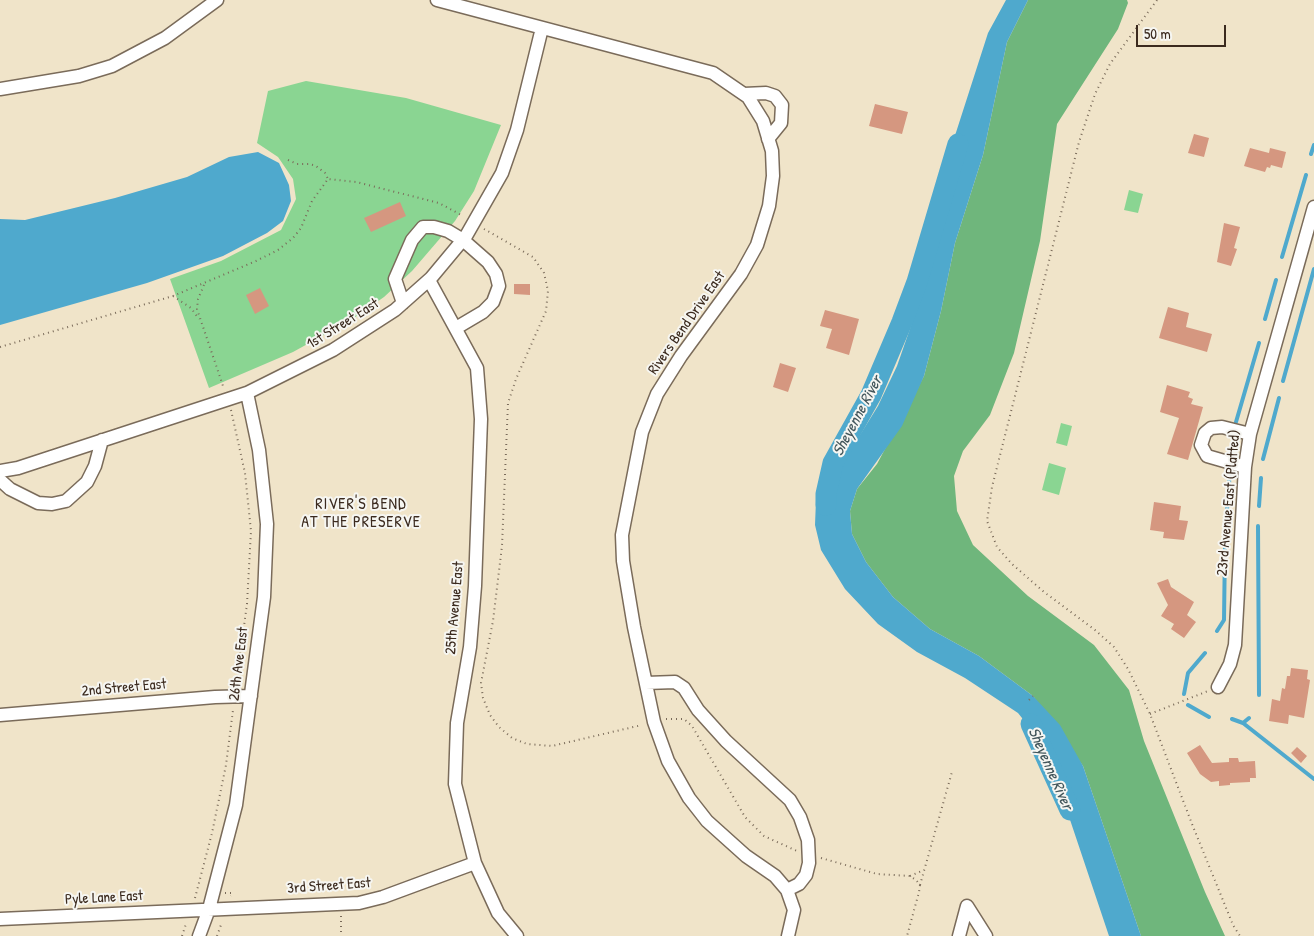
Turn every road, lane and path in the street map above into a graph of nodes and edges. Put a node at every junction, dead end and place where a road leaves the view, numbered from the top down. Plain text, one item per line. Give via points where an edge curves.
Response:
1 (217, 0) edge
2 (437, 0) edge
3 (1157, 0) edge
4 (542, 28) junction
5 (0, 89) edge
6 (744, 94) junction
7 (768, 139) junction
8 (288, 160) dead end
9 (328, 179) junction
10 (1314, 207) edge
11 (462, 216) dead end
12 (487, 231) dead end
13 (463, 240) junction
14 (429, 280) junction
15 (205, 284) junction
16 (173, 296) junction
17 (403, 303) junction
18 (200, 320) junction
19 (456, 328) junction
20 (0, 347) edge
21 (247, 393) junction
22 (228, 399) junction
23 (1250, 434) junction
24 (102, 440) junction
25 (1245, 467) junction
26 (0, 471) edge
27 (0, 480) edge
28 (646, 683) junction
29 (1218, 687) joint
30 (252, 696) junction
31 (1033, 696) dead end
32 (235, 697) junction
33 (1029, 700) dead end
34 (1150, 714) junction
35 (0, 715) edge
36 (666, 719) dead end
37 (639, 726) dead end
38 (952, 772) dead end
39 (808, 855) junction
40 (475, 863) junction
41 (924, 870) junction
42 (910, 876) junction
43 (920, 885) junction
44 (787, 890) junction
45 (341, 904) junction
46 (209, 909) junction
47 (191, 910) junction
48 (0, 919) edge
49 (220, 927) dead end
50 (182, 936) edge
51 (199, 936) edge
52 (217, 936) edge
53 (341, 936) edge
54 (517, 936) edge
55 (788, 936) edge
56 (908, 936) edge
57 (959, 936) edge
58 (986, 936) edge
59 (1240, 936) edge

1 - 5 street via 165,38 112,66 79,76
2 - 4 street, Rivers Bend Drive East
3 - 34 path via 1110,64 1095,94 992,487 987,521 998,547 1012,564 1114,647
4 - 6 street, Rivers Bend Drive East via 705,71 734,85
4 - 13 street, 1st Street East via 502,173
6 - 7 street, Rivers Bend Drive East via 763,121
6 - 7 street via 766,93 775,96 782,105 781,123
7 - 28 street, Rivers Bend Drive East via 772,151 769,206 757,245 741,274 657,394 642,432 633,471 622,535 623,561
8 - 9 path via 316,166
9 - 11 path via 356,182 439,203
9 - 15 path via 312,201 301,228 293,238 278,250
10 - 23 street, 23rd Avenue East (Platted)
12 - 37 path via 533,257 544,273 548,291 546,311 508,403 502,546 482,683 483,698 490,716 499,727 512,738 527,744 552,746
13 - 14 street, 1st Street East
13 - 17 street via 448,231 423,227 412,240 395,279
13 - 19 street via 488,262 499,286 493,302 483,312
14 - 17 street, 1st Street East
14 - 19 street, 25th Avenue East
15 - 16 path
15 - 18 path via 198,299
16 - 18 path via 191,308
16 - 20 path
17 - 21 street, 1st Street East via 333,350
18 - 22 path
19 - 40 street, 25th Avenue East via 477,368 481,419 475,586 470,647 457,723 455,784
21 - 22 street, 1st Street East
21 - 30 street, 26th Ave East via 259,450 267,524 264,597
22 - 24 street, 1st Street East
22 - 32 path via 245,473 251,531 247,604
23 - 25 street, 23rd Avenue East (Platted)
23 - 25 street via 1222,427 1211,428 1205,433 1201,445 1207,456
24 - 26 street, 1st Street East
24 - 27 street via 87,482 66,501 38,503 10,489
25 - 29 street, 23rd Avenue East (Platted) via 1235,645
28 - 39 street via 675,682 684,688 698,710 726,741 790,800 808,840
28 - 44 street, Rivers Bend Drive East via 654,722 668,761 689,798 725,839 775,876
29 - 34 path
30 - 32 street, 2nd Street East
30 - 46 street, 26th Ave East via 236,805
31 - 33 path
32 - 35 street, 2nd Street East
32 - 47 path via 212,833
34 - 59 path
36 - 39 path via 684,719 692,726 745,817 764,836
38 - 41 path
39 - 42 path via 877,874
39 - 44 street via 806,875 799,884
40 - 45 street, 3rd Street East via 370,901
40 - 54 street, 25th Avenue East via 498,913
41 - 42 path
41 - 43 path
42 - 43 path
43 - 56 path
44 - 55 street, Rivers Bend Drive East via 794,910
45 - 46 street, 3rd Street East
45 - 53 path
46 - 47 street, Pyle Lane East
46 - 51 street, 26th Ave East
47 - 48 street, Pyle Lane East
47 - 50 path
49 - 52 path
57 - 58 street via 967,906

